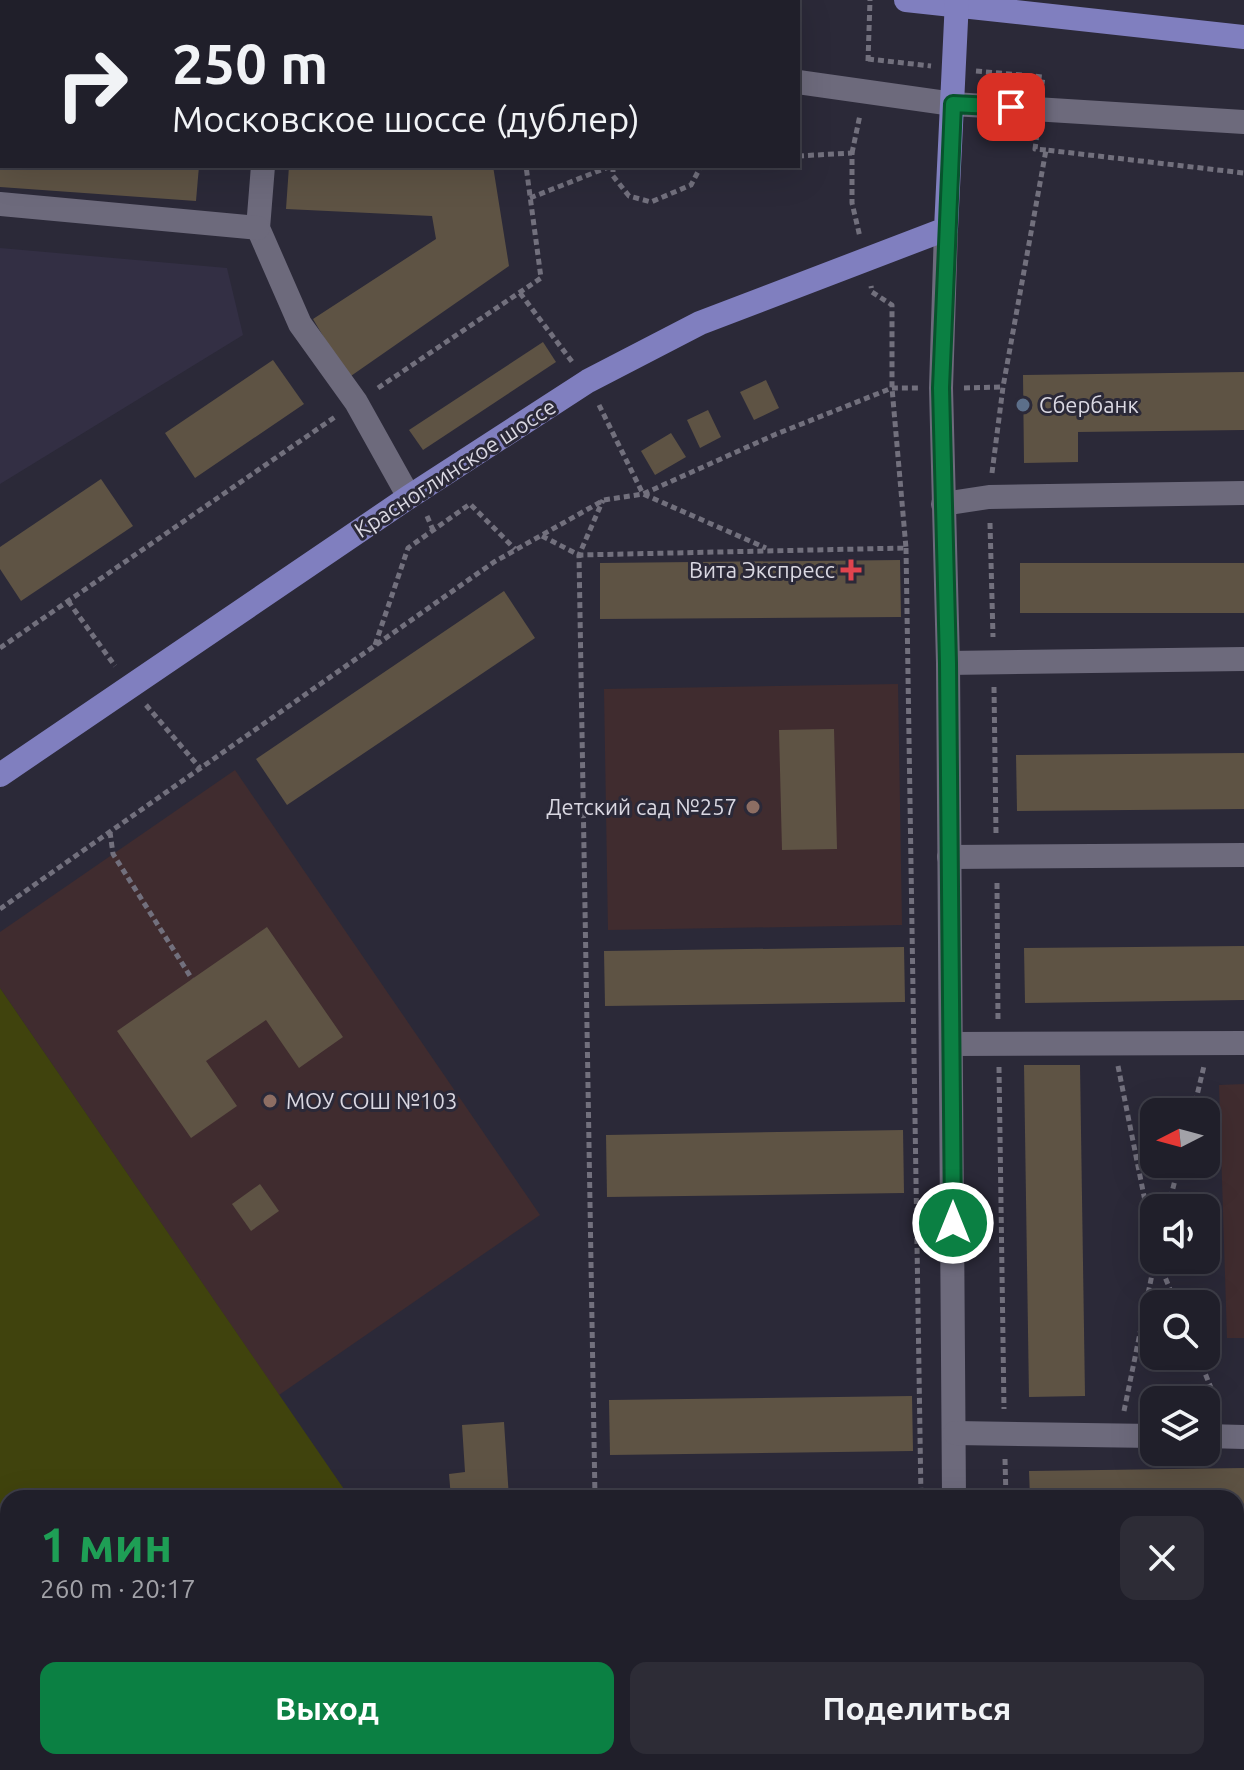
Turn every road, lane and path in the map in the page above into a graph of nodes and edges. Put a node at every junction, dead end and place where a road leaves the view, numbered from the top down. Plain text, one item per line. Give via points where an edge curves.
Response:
1 (906, 0) edge
2 (957, 3) edge
3 (1244, 37) edge
4 (800, 82) edge
5 (953, 104) junction
6 (1244, 122) edge
7 (800, 156) edge
8 (263, 168) edge
9 (526, 168) edge
10 (607, 168) edge
11 (612, 168) edge
12 (700, 168) edge
13 (1244, 173) edge
14 (530, 198) junction
15 (0, 204) edge
16 (258, 228) junction
17 (946, 229) junction
18 (866, 261) junction
19 (1003, 387) junction
20 (892, 388) junction
21 (941, 388) junction
22 (356, 402) junction
23 (1244, 493) edge
24 (643, 494) junction
25 (413, 495) junction
26 (989, 497) junction
27 (604, 500) junction
28 (943, 504) junction
29 (433, 530) junction
30 (541, 535) junction
31 (906, 548) junction
32 (515, 549) junction
33 (771, 550) junction
34 (579, 555) junction
35 (375, 645) junction
36 (0, 648) edge
37 (1244, 659) edge
38 (993, 662) junction
39 (948, 663) junction
40 (0, 775) edge
41 (110, 831) junction
42 (1244, 855) edge
43 (949, 857) junction
44 (996, 857) junction
45 (0, 909) edge
46 (192, 979) dead end
47 (999, 1043) junction
48 (1114, 1043) junction
49 (1210, 1043) junction
50 (1244, 1043) edge
51 (951, 1044) junction
52 (1196, 1098) edge
53 (1144, 1194) edge
54 (1153, 1274) edge
55 (1205, 1370) edge
56 (955, 1433) junction
57 (1005, 1433) junction
58 (1119, 1435) junction
59 (1140, 1436) edge
60 (1238, 1437) edge
61 (595, 1490) edge
62 (921, 1490) edge
63 (954, 1490) edge
64 (1006, 1490) edge

1 - 2 main road
2 - 3 main road
2 - 5 main road
4 - 5 street
5 - 6 street
5 - 17 main road
7 - 18 path via 852,153 852,203
8 - 16 street
9 - 14 path
10 - 14 path
11 - 12 path via 629,196 651,202 691,185
13 - 19 path via 1046,150
14 - 22 path via 541,278
15 - 16 street
16 - 22 street via 300,324
17 - 18 main road, Красноглинское шоссе
17 - 21 street
18 - 20 path via 872,292 892,305
18 - 25 main road, Красноглинское шоссе via 700,323 588,381
19 - 21 path
19 - 26 path
20 - 21 path
20 - 24 path
20 - 31 path
21 - 28 street
22 - 25 street
22 - 36 path
23 - 26 street
24 - 27 path
24 - 33 path
25 - 29 path
25 - 40 main road, Красноглинское шоссе
26 - 28 street
26 - 38 path
27 - 30 path
27 - 34 path
28 - 39 street
29 - 32 path via 470,504
29 - 35 path via 408,548
30 - 32 path
30 - 34 path
31 - 33 path
31 - 62 path
32 - 35 path
33 - 34 path
34 - 61 path
35 - 41 path
37 - 38 street
38 - 39 street
38 - 44 path
39 - 43 street
41 - 45 path
41 - 46 path via 113,854
42 - 44 street
43 - 44 street
43 - 51 street
44 - 47 path
47 - 48 street
47 - 51 street
47 - 57 path
48 - 49 street
48 - 53 path
49 - 50 street
49 - 52 path
51 - 56 street
54 - 58 path
55 - 60 path
56 - 57 street
56 - 63 street
57 - 58 street
57 - 64 path
58 - 59 street

